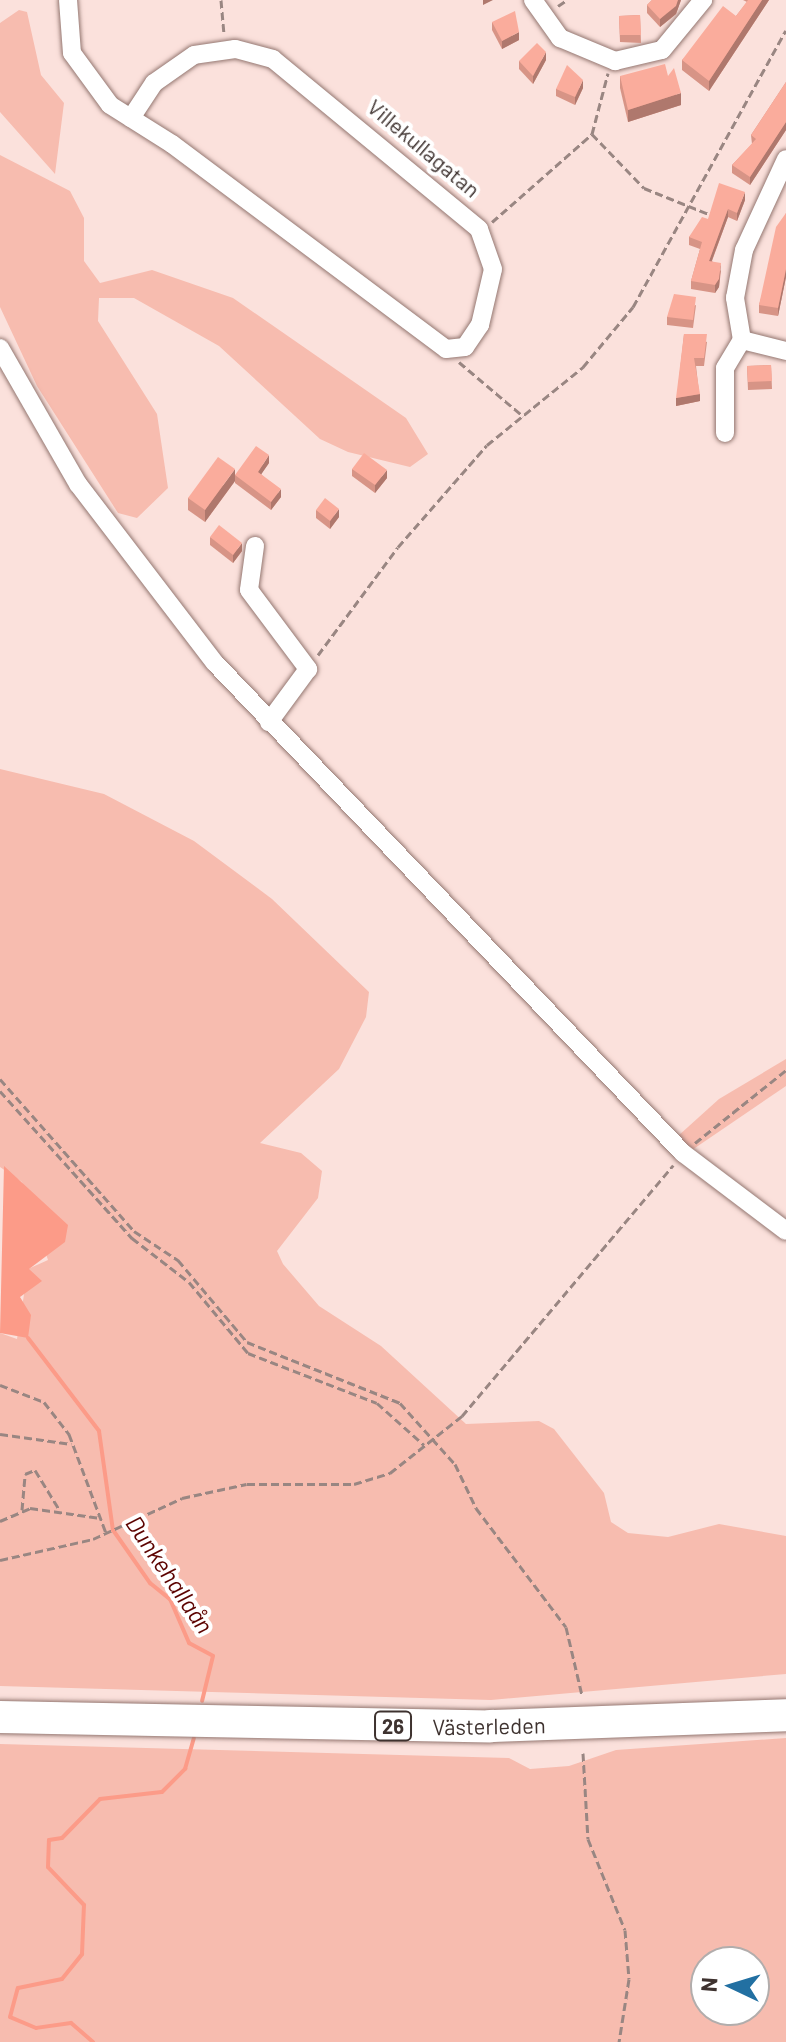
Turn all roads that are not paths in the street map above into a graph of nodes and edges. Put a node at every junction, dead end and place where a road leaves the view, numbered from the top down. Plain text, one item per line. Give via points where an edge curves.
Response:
1 (68, 0) edge
2 (533, 0) edge
3 (703, 0) edge
4 (131, 118) junction
5 (786, 161) edge
6 (742, 340) junction
7 (0, 348) edge
8 (786, 351) edge
9 (725, 433) dead end
10 (255, 546) dead end
11 (269, 722) junction
12 (786, 1231) edge
13 (786, 1705) edge
14 (0, 1707) edge
15 (786, 1715) edge
16 (0, 1717) edge

1 - 4 street via 68,35 80,72
2 - 3 street via 560,38 609,60 662,50
4 - 4 street, Villekullagatan via 434,342 456,351 469,342 490,304 493,269 480,232 294,72 258,53 225,49 170,68
5 - 6 street via 750,230 735,298
6 - 8 street
6 - 9 street via 725,368
7 - 11 street via 94,507
10 - 11 street via 249,590 308,669
11 - 12 street via 683,1153
13 - 14 highway, Västerleden / 26 via 491,1716
15 - 16 highway, Västerleden / 26 via 490,1726

